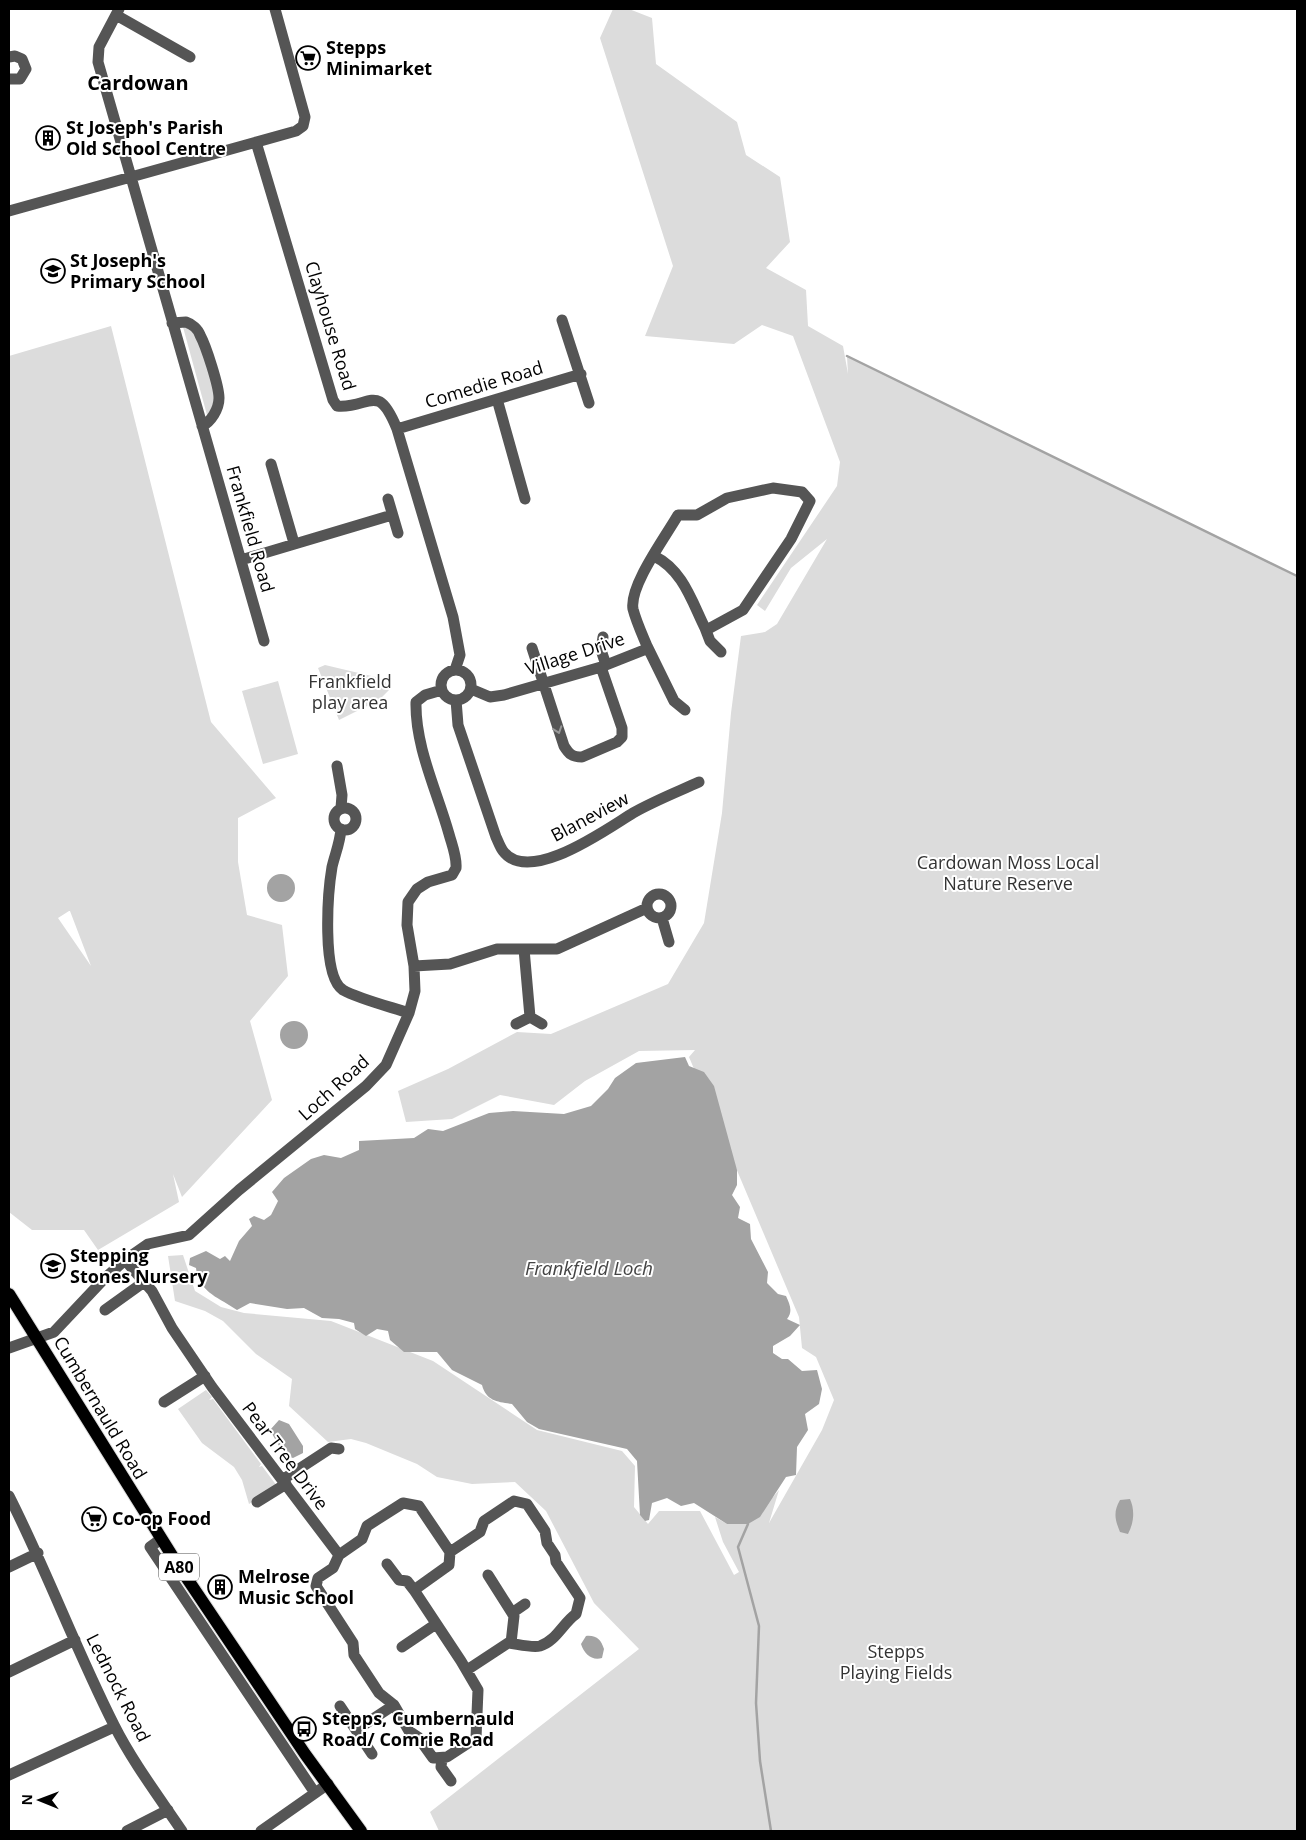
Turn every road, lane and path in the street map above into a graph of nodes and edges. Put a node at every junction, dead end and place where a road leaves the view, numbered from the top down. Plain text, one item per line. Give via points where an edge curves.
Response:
1 (275, 9) edge
2 (118, 12) edge
3 (9, 57) edge
4 (190, 57) dead end
5 (9, 79) edge
6 (256, 142) junction
7 (130, 177) junction
8 (9, 211) edge
9 (562, 320) dead end
10 (172, 323) junction
11 (581, 374) junction
12 (497, 399) junction
13 (589, 403) dead end
14 (202, 426) junction
15 (397, 429) junction
16 (271, 464) dead end
17 (388, 499) dead end
18 (525, 499) dead end
19 (392, 515) junction
20 (398, 533) dead end
21 (294, 543) junction
22 (654, 556) junction
23 (241, 560) junction
24 (705, 628) junction
25 (602, 637) dead end
26 (264, 641) dead end
27 (647, 646) junction
28 (532, 648) dead end
29 (721, 652) dead end
30 (604, 666) junction
31 (456, 670) junction
32 (543, 684) junction
33 (471, 689) junction
34 (442, 690) junction
35 (456, 700) junction
36 (685, 710) dead end
37 (337, 766) dead end
38 (699, 782) dead end
39 (341, 808) junction
40 (341, 829) junction
41 (647, 908) junction
42 (662, 918) junction
43 (669, 942) dead end
44 (524, 949) junction
45 (414, 966) junction
46 (409, 1013) junction
47 (530, 1017) junction
48 (516, 1024) dead end
49 (542, 1024) dead end
50 (125, 1260) junction
51 (144, 1282) junction
52 (9, 1294) edge
53 (105, 1310) dead end
54 (36, 1338) junction
55 (9, 1348) edge
56 (206, 1376) junction
57 (164, 1402) dead end
58 (339, 1449) dead end
59 (284, 1482) junction
60 (9, 1496) edge
61 (257, 1502) dead end
62 (161, 1539) junction
63 (450, 1552) junction
64 (38, 1553) junction
65 (339, 1555) junction
66 (387, 1564) dead end
67 (9, 1567) edge
68 (488, 1575) dead end
69 (414, 1590) junction
70 (526, 1604) dead end
71 (512, 1613) junction
72 (436, 1624) junction
73 (74, 1640) junction
74 (511, 1643) junction
75 (402, 1647) dead end
76 (468, 1670) junction
77 (9, 1672) edge
78 (394, 1705) junction
79 (340, 1706) dead end
80 (114, 1727) junction
81 (356, 1730) junction
82 (372, 1754) dead end
83 (442, 1758) junction
84 (9, 1775) edge
85 (451, 1781) dead end
86 (328, 1784) junction
87 (316, 1793) junction
88 (168, 1810) junction
89 (127, 1831) edge
90 (182, 1831) edge
91 (260, 1831) edge
92 (361, 1831) edge

1 - 6 street via 305,122 296,131
2 - 4 street
2 - 7 street, Frankfield Road via 97,56
3 - 5 street via 22,59 26,69 20,79
6 - 7 street
6 - 15 street, Clayhouse Road via 333,400 337,406 378,401 389,409
7 - 8 street
7 - 10 street, Frankfield Road
9 - 11 street
10 - 14 street, Frankfield Road
10 - 14 street via 186,322 200,333 214,378 218,408
11 - 12 street, Comedie Road
11 - 13 street
12 - 15 street, Comedie Road
12 - 18 street
14 - 23 street, Frankfield Road
15 - 31 street, Clayhouse Road via 452,617 460,655
16 - 21 street
17 - 19 street
19 - 20 street
19 - 21 street
21 - 23 street
22 - 24 street via 664,561 681,579
22 - 24 street, Village Drive via 678,515 697,515 727,498 773,488 802,492 808,497 809,507 791,539 743,610 714,627
22 - 27 street, Village Drive via 634,596 633,608
23 - 26 street, Frankfield Road
24 - 29 street via 710,641
25 - 30 street
27 - 30 street, Village Drive
27 - 36 street via 674,701
28 - 32 street
30 - 32 street, Village Drive
32 -> 30 street via 564,746 570,755 582,757 618,742 622,737
31 - 33 street via 469,677
31 - 34 street via 444,677
32 - 33 street, Village Drive via 496,697
33 - 35 street via 466,698
34 - 35 street via 444,695
34 - 45 street, Loch Road via 425,695 416,702 416,714 424,755 456,868 452,875 417,889 408,902 406,925
35 - 38 street, Blaneview via 458,725 496,837 503,852 516,860 538,862 556,856
37 - 39 street
39 - 40 street via 335,813 334,820
39 - 40 street via 352,809 357,819 352,828
40 - 46 street via 332,865 328,912 333,979 343,990
41 - 42 street via 654,917
41 - 42 street via 648,900 654,895 666,896 671,906 669,914
41 - 44 street via 557,949
42 - 43 street
44 - 45 street via 497,949 450,964
44 - 47 street
45 - 46 street, Loch Road via 415,991
46 - 50 street, Loch Road via 386,1065 366,1086 189,1235 148,1244
47 - 48 street
47 - 49 street
50 - 51 street, Pear Tree Drive
50 - 54 street, Loch Road via 54,1332
51 - 53 street
51 - 56 street, Pear Tree Drive
52 - 54 main road, Cumbernauld Road / A80
54 - 55 street, Loch Road
54 - 62 main road, Cumbernauld Road / A80
56 - 57 street
56 - 59 street, Pear Tree Drive
58 - 59 street via 331,1448
59 - 61 street
59 - 65 street, Pear Tree Drive
60 - 64 street, Lednock Road
62 - 86 main road, Cumbernauld Road / A80
62 - 87 street via 150,1547
63 - 65 street via 419,1506 403,1503 367,1526 362,1539
63 - 69 street via 449,1565
63 - 74 street via 480,1532 484,1522 514,1501 527,1504 545,1531 556,1562 580,1598 576,1614 552,1639 539,1646
64 - 67 street
64 - 73 street, Lednock Road
65 - 78 street via 333,1568 318,1578 316,1586 353,1643 354,1655 379,1692
66 - 69 street via 399,1580 407,1581
68 - 71 street
69 - 72 street
70 - 71 street
71 - 74 street
72 - 75 street
72 - 76 street
73 - 77 street
73 - 80 street, Lednock Road
74 - 76 street
76 - 83 street via 478,1690 476,1738
78 - 81 street
78 - 83 street via 409,1731 418,1737 433,1758
79 - 81 street
80 - 84 street
80 - 88 street, Lednock Road
81 - 82 street
83 - 85 street via 442,1767
86 - 87 street
86 - 92 main road, Cumbernauld Road / A80
87 - 91 street
88 - 89 street
88 - 90 street, Lednock Road

